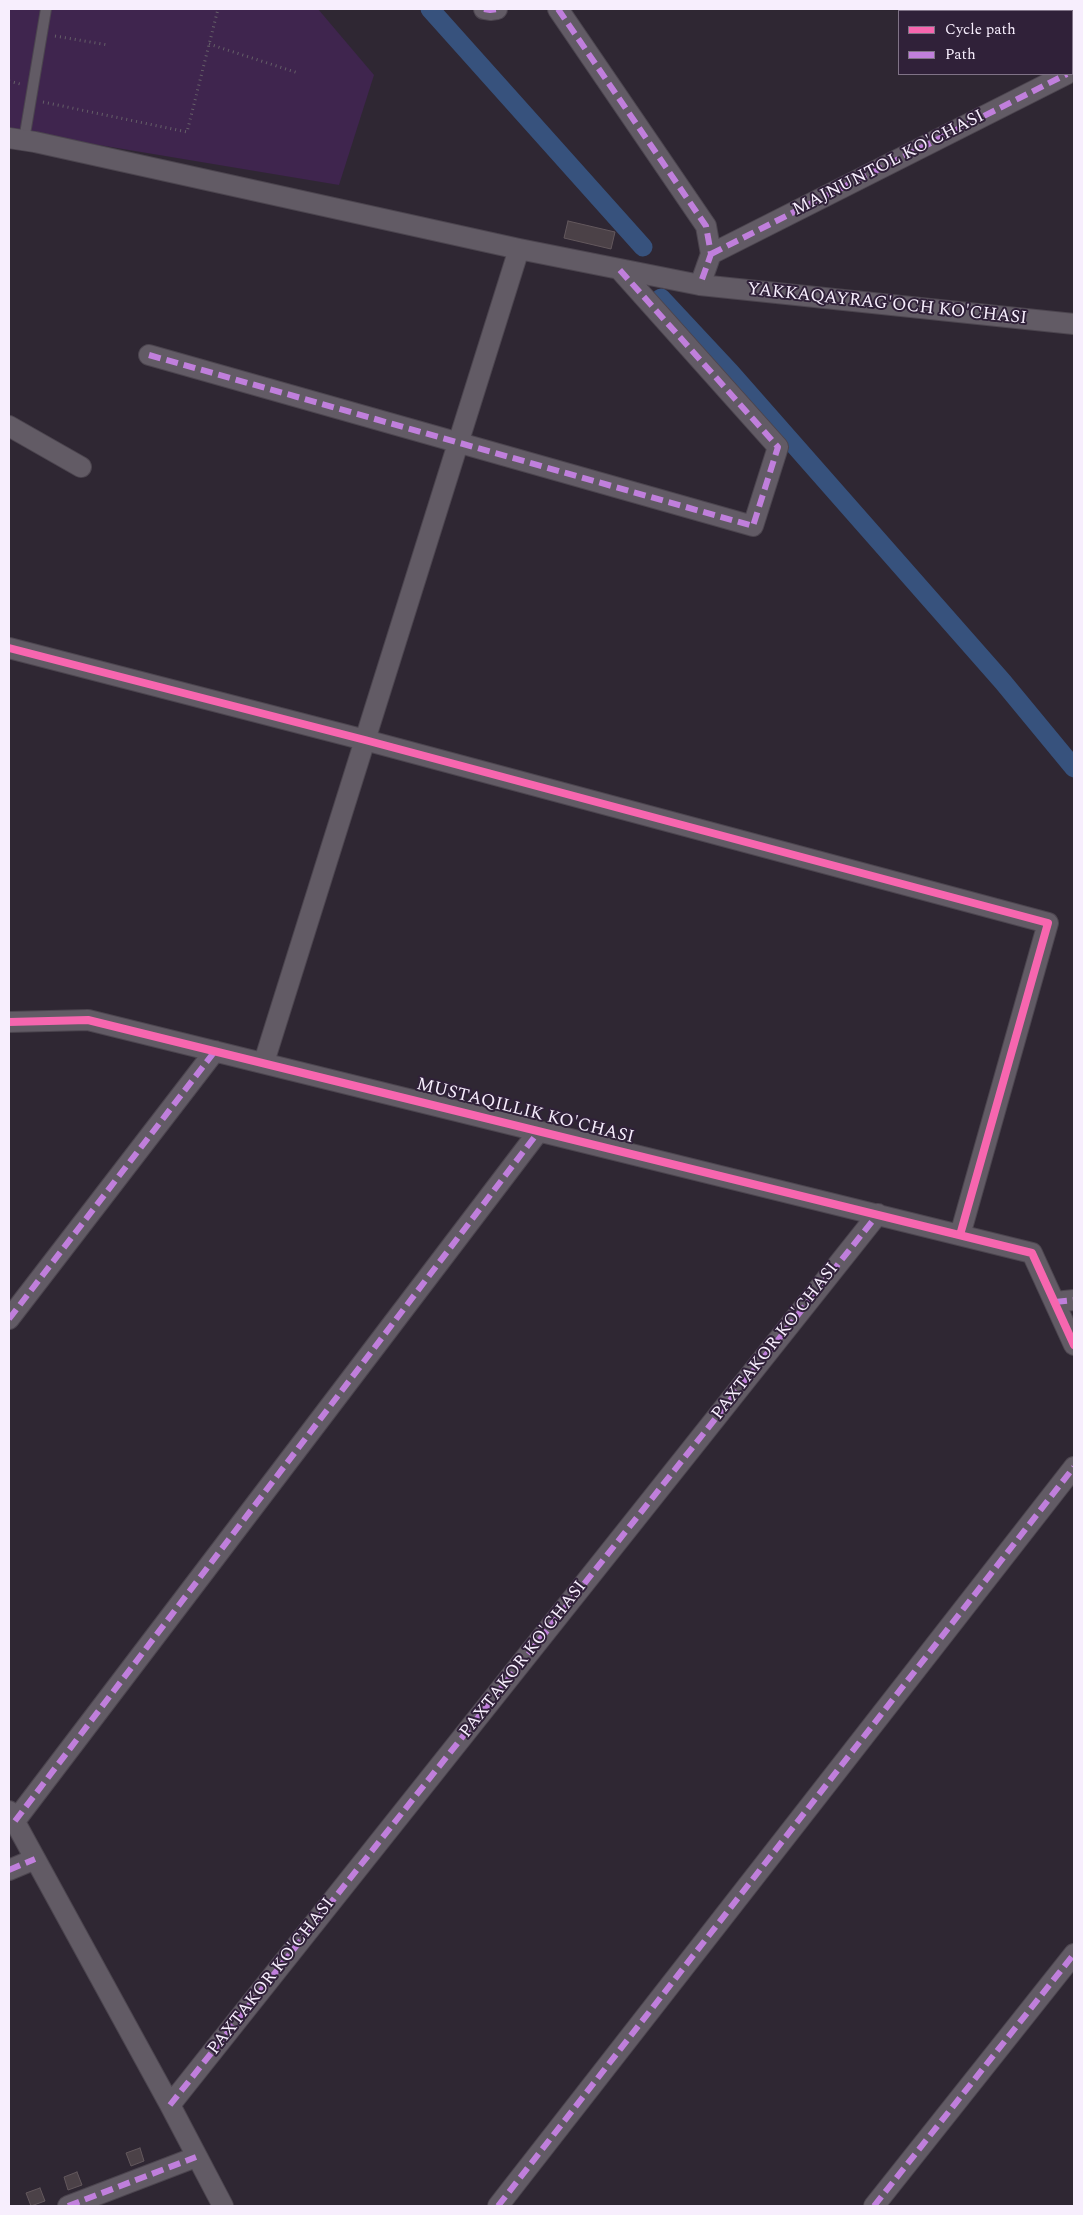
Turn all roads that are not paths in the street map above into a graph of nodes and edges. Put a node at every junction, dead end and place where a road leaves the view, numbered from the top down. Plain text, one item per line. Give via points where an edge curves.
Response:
1 (46, 9) edge
2 (484, 9) edge
3 (497, 9) edge
4 (558, 9) edge
5 (1065, 75) edge
6 (16, 139) edge
7 (519, 249) junction
8 (711, 254) junction
9 (619, 269) junction
10 (700, 285) junction
11 (1074, 324) edge
12 (149, 355) dead end
13 (9, 426) edge
14 (458, 444) junction
15 (81, 467) dead end
16 (9, 648) edge
17 (366, 740) junction
18 (9, 1022) edge
19 (215, 1051) junction
20 (264, 1062) junction
21 (539, 1131) junction
22 (878, 1214) junction
23 (960, 1234) junction
24 (1064, 1301) edge
25 (9, 1318) edge
26 (1074, 1345) edge
27 (1074, 1467) edge
28 (12, 1816) edge
29 (35, 1858) junction
30 (9, 1870) edge
31 (1074, 1954) edge
32 (170, 2105) junction
33 (196, 2157) junction
34 (68, 2206) edge
35 (223, 2206) edge
36 (498, 2206) edge
37 (874, 2206) edge

1 - 6 lane via 31,100
2 - 3 street
4 - 8 street via 706,226
5 - 8 street, MAJNUNTOL KO'CHASI
6 - 7 street, YAKKAQAYRAG'OCH KO'CHASI
7 - 9 street, YAKKAQAYRAG'OCH KO'CHASI
7 - 14 street
8 - 10 street
9 - 10 street, YAKKAQAYRAG'OCH KO'CHASI
9 - 14 street via 778,447 753,526
10 - 11 street, YAKKAQAYRAG'OCH KO'CHASI
12 - 14 street
13 - 15 street
14 - 17 street
16 - 17 street
17 - 20 street
17 - 23 street via 1048,923
18 - 19 street, MUSTAQILLIK KO'CHASI via 88,1020
19 - 20 street, MUSTAQILLIK KO'CHASI
19 - 25 street
20 - 21 street, MUSTAQILLIK KO'CHASI
21 - 22 street, MUSTAQILLIK KO'CHASI
21 - 28 street
22 - 23 street, MUSTAQILLIK KO'CHASI
22 - 32 street, PAXTAKOR KO'CHASI
23 - 24 street, MUSTAQILLIK KO'CHASI via 1032,1253
24 - 26 street
27 - 36 street
28 - 29 street
29 - 30 street
29 - 32 street
31 - 37 street
32 - 33 street
33 - 34 street
33 - 35 street

